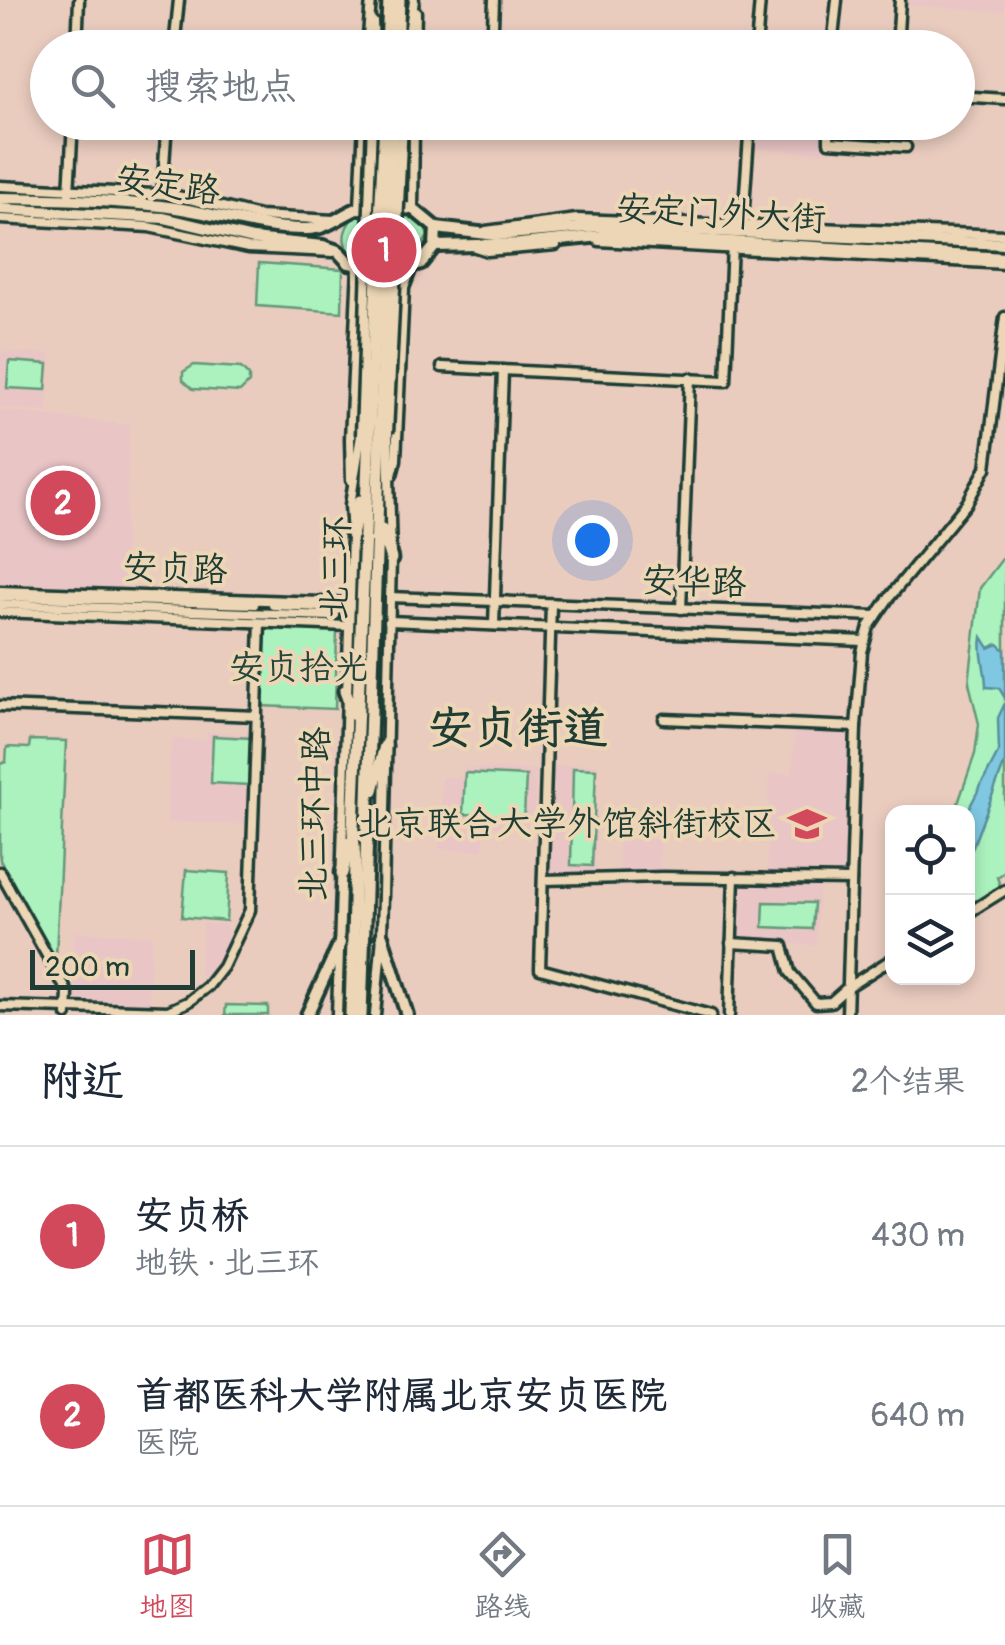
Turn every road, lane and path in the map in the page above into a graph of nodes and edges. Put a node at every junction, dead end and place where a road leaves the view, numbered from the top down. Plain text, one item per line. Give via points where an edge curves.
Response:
1 (79, 0) edge
2 (179, 0) edge
3 (372, 0) edge
4 (399, 0) edge
5 (415, 0) edge
6 (494, 0) edge
7 (760, 0) edge
8 (836, 0) edge
9 (887, 0) edge
10 (900, 0) edge
11 (387, 4) edge
12 (493, 26) dead end
13 (78, 30) edge
14 (176, 30) edge
15 (385, 30) edge
16 (390, 30) edge
17 (394, 30) edge
18 (400, 30) edge
19 (758, 30) edge
20 (834, 30) edge
21 (898, 30) edge
22 (975, 97) edge
23 (1005, 99) edge
24 (72, 140) edge
25 (165, 140) edge
26 (363, 140) edge
27 (372, 140) edge
28 (384, 140) edge
29 (393, 140) edge
30 (401, 140) edge
31 (414, 140) edge
32 (749, 140) edge
33 (829, 140) edge
34 (906, 147) dead end
35 (0, 186) edge
36 (162, 194) junction
37 (69, 195) junction
38 (0, 198) edge
39 (360, 206) junction
40 (0, 209) edge
41 (413, 209) junction
42 (61, 213) junction
43 (0, 219) edge
44 (339, 220) junction
45 (81, 224) junction
46 (436, 228) junction
47 (1005, 235) edge
48 (733, 236) junction
49 (1005, 244) edge
50 (435, 246) junction
51 (332, 249) junction
52 (1005, 261) edge
53 (358, 266) junction
54 (412, 267) junction
55 (1005, 318) edge
56 (442, 367) dead end
57 (503, 370) junction
58 (690, 378) junction
59 (1000, 408) edge
60 (374, 433) junction
61 (389, 484) junction
62 (366, 488) junction
63 (350, 505) junction
64 (378, 512) junction
65 (352, 535) junction
66 (391, 559) junction
67 (0, 594) edge
68 (390, 597) junction
69 (495, 602) junction
70 (0, 604) edge
71 (203, 604) junction
72 (551, 604) junction
73 (349, 605) junction
74 (69, 606) junction
75 (681, 609) junction
76 (0, 612) edge
77 (328, 613) junction
78 (813, 614) junction
79 (61, 615) junction
80 (876, 616) junction
81 (389, 621) junction
82 (219, 622) junction
83 (260, 623) junction
84 (304, 624) junction
85 (494, 625) junction
86 (348, 626) junction
87 (550, 626) junction
88 (812, 636) junction
89 (864, 641) junction
90 (345, 690) junction
91 (0, 706) edge
92 (256, 716) junction
93 (664, 719) dead end
94 (358, 724) junction
95 (856, 727) junction
96 (385, 746) junction
97 (370, 804) junction
98 (353, 829) junction
99 (0, 872) edge
100 (342, 873) junction
101 (734, 877) junction
102 (544, 880) junction
103 (851, 880) junction
104 (1005, 890) edge
105 (975, 909) edge
106 (382, 936) junction
107 (340, 943) junction
108 (730, 943) junction
109 (885, 964) edge
110 (848, 987) junction
111 (0, 1006) edge
112 (67, 1012) edge
113 (304, 1015) edge
114 (337, 1015) edge
115 (350, 1015) edge
116 (361, 1015) edge
117 (376, 1015) edge
118 (409, 1015) edge
119 (707, 1015) edge
120 (729, 1015) edge
121 (846, 1015) edge

1 - 13 street
2 - 14 street
3 - 15 street
4 - 17 highway
5 - 18 street
6 - 12 street
7 - 19 street
8 - 20 street
9 - 10 street
10 - 21 street
11 - 16 highway
22 - 23 street
24 - 37 street
25 - 36 street
26 - 39 street
27 - 60 street, bridge
28 - 60 highway, 北三环, bridge
29 - 60 highway, 北三环, bridge
30 - 60 street, bridge
31 - 41 street
32 - 48 street via 743,221
33 - 34 street
35 - 37 street
36 - 37 street
36 - 44 street via 260,216
37 - 38 main road, 安定路
37 - 44 main road, 安定路 via 260,228 310,230
39 - 41 main road
39 - 44 main road
40 - 42 main road, 安定路
41 - 46 main road
42 - 45 street
42 - 51 main road, 安定路 via 168,219
43 - 45 street
45 - 51 street via 150,227 270,252
46 - 48 main road, 安定门外大街 via 496,234 601,226
46 - 50 main road
47 - 48 street
48 - 49 main road, 安定门外大街
48 - 50 main road, 安定门外大街 via 612,235
48 - 52 main road, 安定门外大街
48 - 58 street via 726,381
50 - 54 main road
51 - 53 main road
53 - 54 main road
53 - 63 street
54 - 61 street via 404,288 396,460
55 - 59 street
56 - 57 street
57 - 58 street
57 - 69 street
58 - 75 street
59 - 80 street via 974,492
60 - 61 street, 北三环中路
60 - 62 highway, 北三环
60 - 63 street, 北三环中路
60 - 64 highway, 北三环
61 - 66 street, 北三环中路
62 - 65 highway
62 - 94 highway, 北三环
63 - 65 street, 北三环中路
64 - 66 highway
64 - 97 highway, 北三环
65 - 73 street, 北三环中路
66 - 68 street, 北三环中路
67 - 71 street, 安贞路
68 - 69 street, 安华路
68 - 81 street, 北三环中路
69 - 72 street, 安华路
69 - 85 street
70 - 74 street, 安贞路
71 - 73 street, 安贞路
71 - 74 street, 安贞路
71 - 77 street, 安贞路
71 - 82 street
72 - 75 street, 安华路
72 - 87 street
73 - 77 street, 安贞路
73 - 86 street, 北三环中路
74 - 79 street
75 - 78 street, 安华路
76 - 79 street, 安贞路
77 - 84 street
78 - 80 street, 安华路
78 - 88 street
79 - 82 street, 安贞路
80 - 89 street
81 - 85 street, 安华路
81 - 96 street, 北三环中路
82 - 83 street, 安贞路
83 - 84 street, 安贞路
83 - 92 street
84 - 86 street, 安贞路
85 - 87 street, 安华路
86 - 90 street, 北三环中路
87 - 88 street, 安华路
87 - 102 street
88 - 89 street, 安华路
89 - 95 street
90 - 94 highway
90 - 100 street, 北三环中路
91 - 92 street
92 - 112 street via 250,910 223,967 188,1002 168,1011
93 - 95 street
94 - 98 highway, 北三环
95 - 103 street
96 - 97 highway
96 - 106 street, 北三环中路
97 - 116 highway, 北三环
98 - 100 highway
98 - 115 highway, 北三环
99 - 112 street via 68,993
100 - 107 street, 北三环中路
101 - 102 street
101 - 103 street
101 - 108 street
102 - 119 street via 540,970
103 - 110 street
104 - 105 street
106 - 117 street, 北三环中路
106 - 118 main road
107 - 113 main road
107 - 114 street, 北三环中路
108 - 110 street via 784,946 790,972 816,1002 831,1002
108 - 120 street
109 - 110 street
110 - 121 street
111 - 112 street

